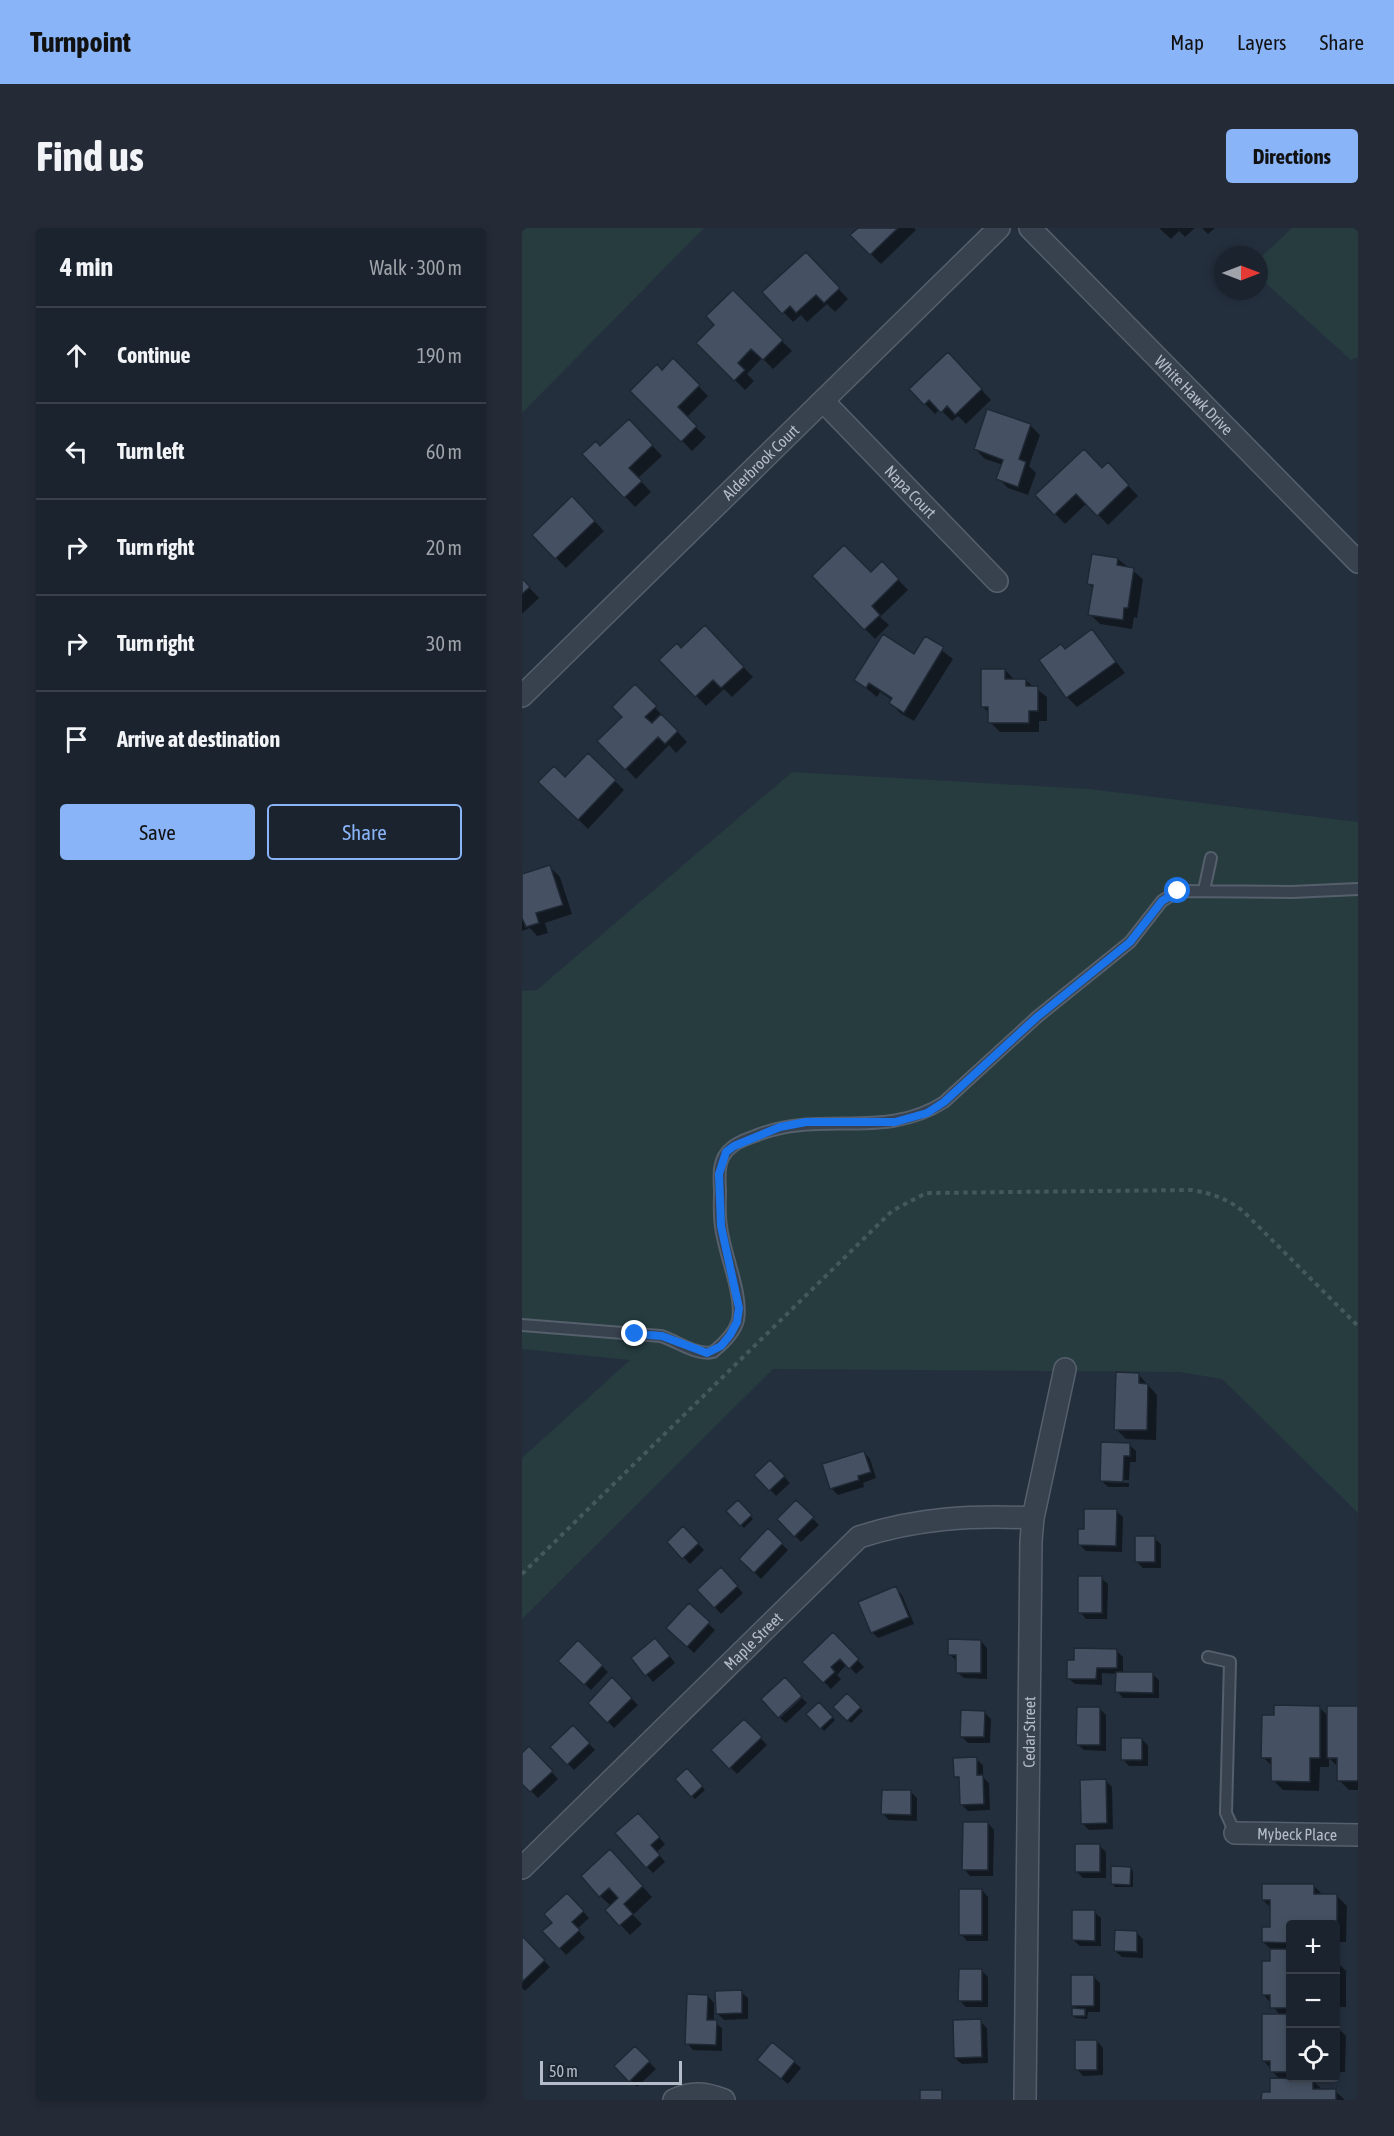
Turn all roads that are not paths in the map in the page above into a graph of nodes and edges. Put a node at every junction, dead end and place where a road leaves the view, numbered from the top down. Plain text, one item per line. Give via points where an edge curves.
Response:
1 (999, 228) edge
2 (1030, 228) edge
3 (823, 401) junction
4 (1358, 562) edge
5 (997, 581) dead end
6 (522, 696) edge
7 (1211, 858) dead end
8 (1204, 890) junction
9 (1358, 890) edge
10 (522, 1325) edge
11 (1065, 1369) dead end
12 (1033, 1518) junction
13 (1208, 1657) dead end
14 (1235, 1833) joint
15 (1358, 1835) edge
16 (522, 1868) edge
17 (674, 2100) edge
18 (724, 2100) edge
19 (1025, 2100) edge

1 - 3 street, Alderbrook Court
2 - 4 street, White Hawk Drive
3 - 5 street, Napa Court
3 - 6 street, Alderbrook Court
7 - 8 lane
8 - 9 lane
8 - 10 lane via 1169,894 1130,942 927,1113 877,1124 794,1124 767,1131 730,1149 723,1157 719,1174 721,1226 739,1308 730,1335 713,1352 700,1353 662,1336
11 - 12 street, Cedar Street
12 - 16 street, Maple Street via 943,1518 895,1525 859,1537
12 - 19 street, Cedar Street
13 - 14 lane via 1230,1662 1226,1813
14 - 15 street, Mybeck Place
17 - 18 street via 703,2093

